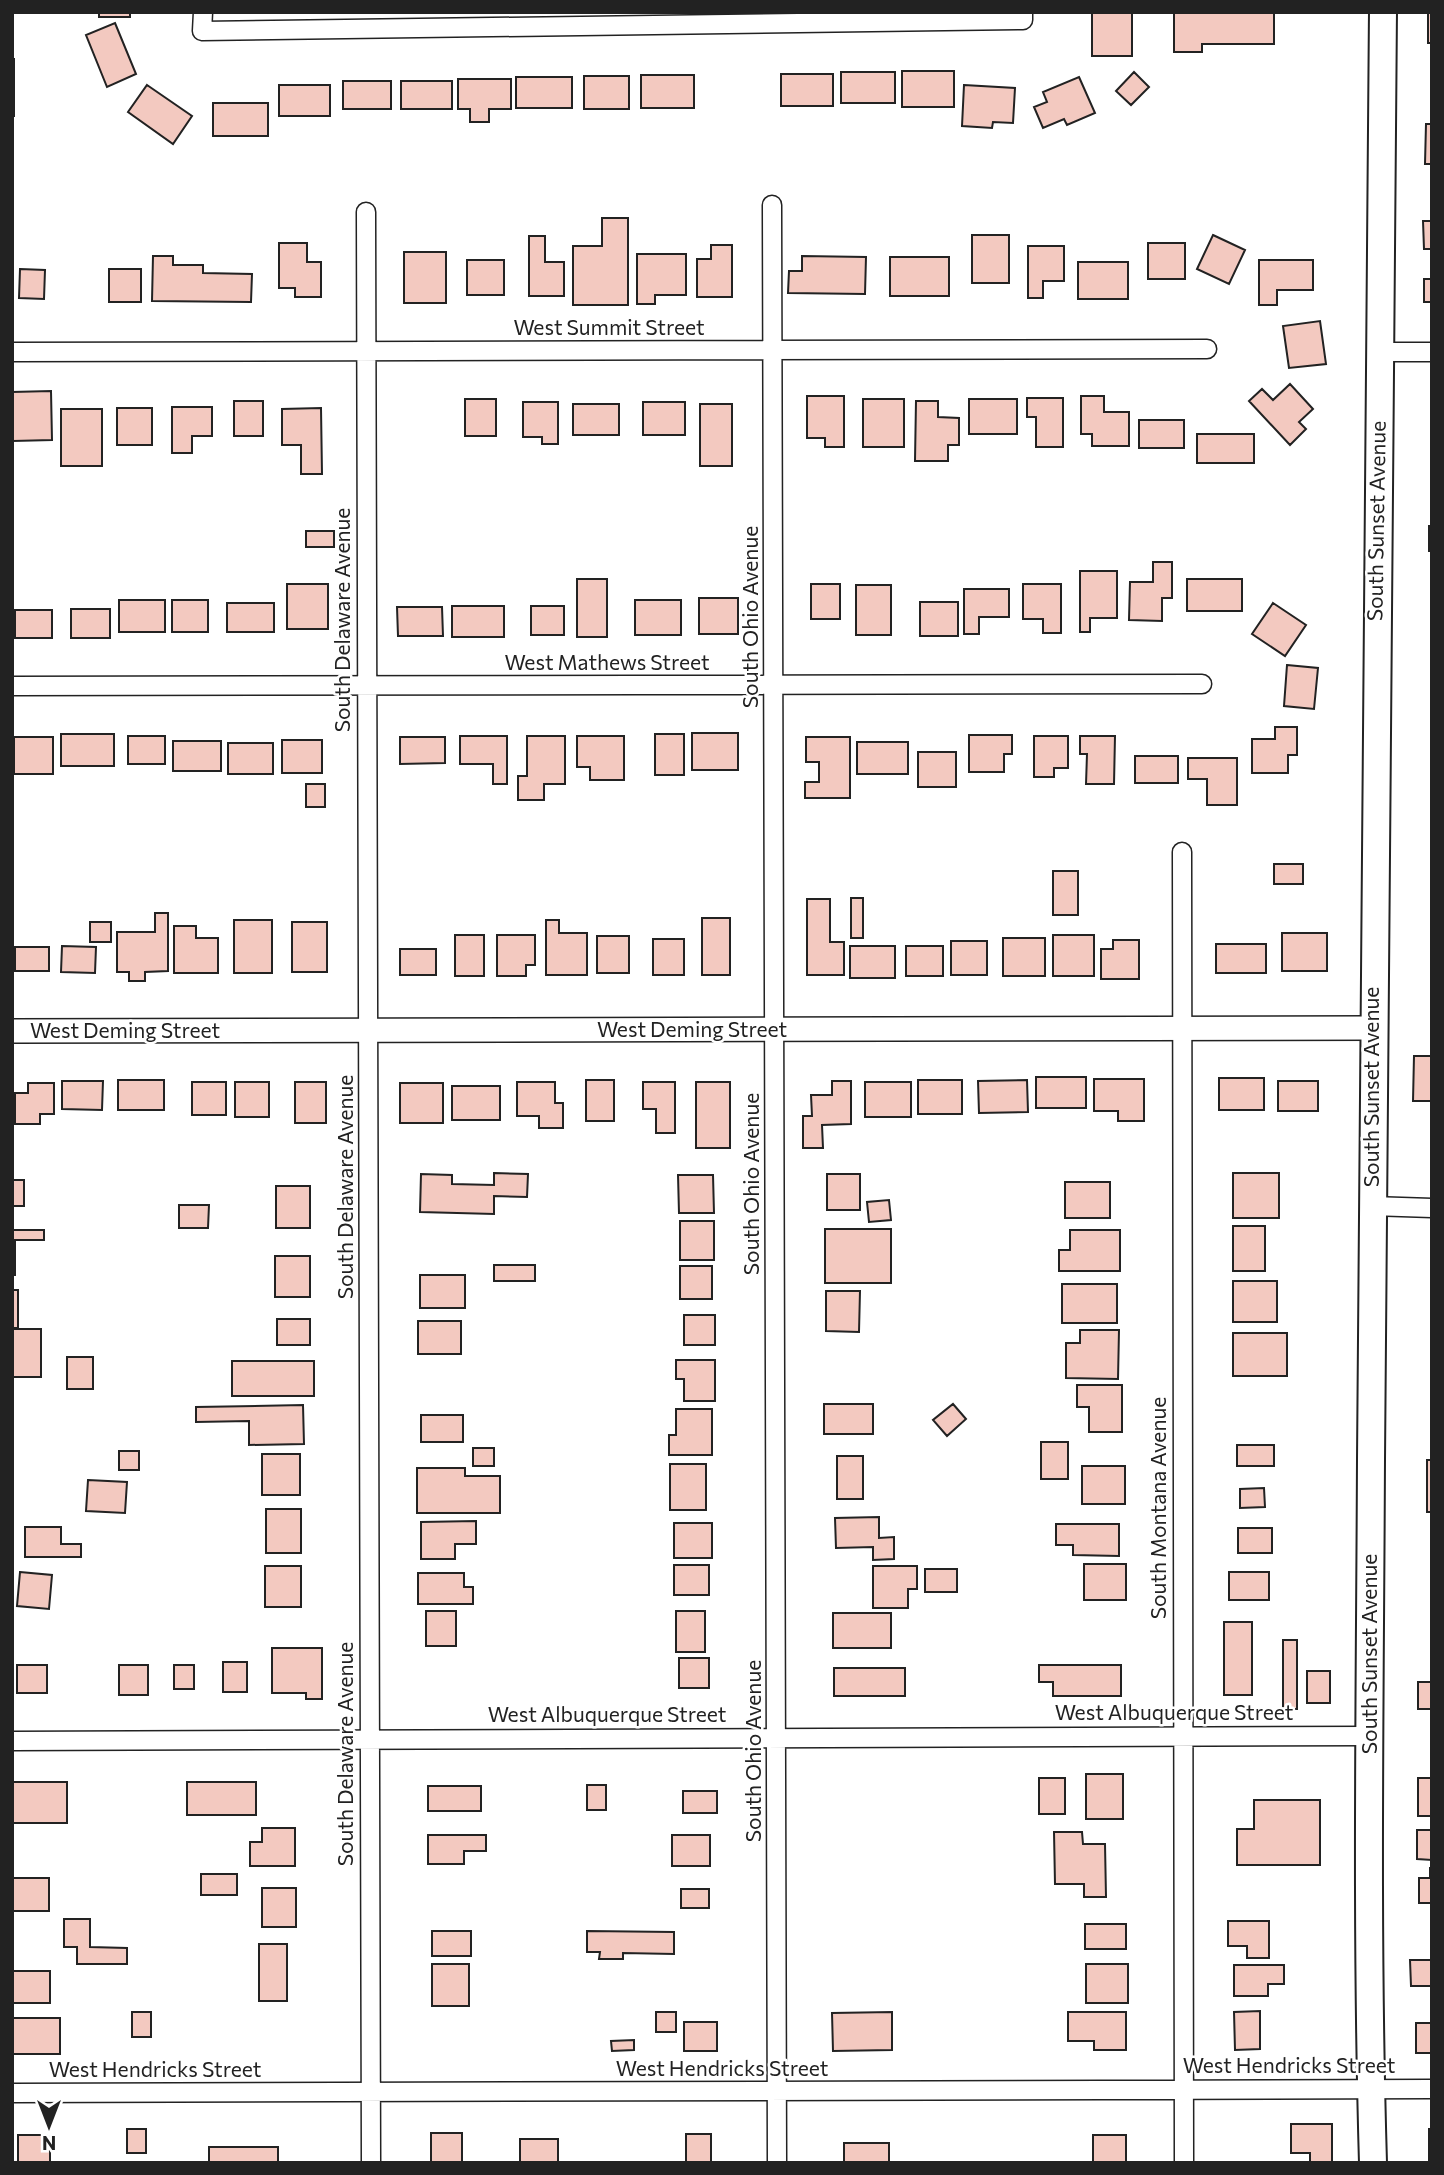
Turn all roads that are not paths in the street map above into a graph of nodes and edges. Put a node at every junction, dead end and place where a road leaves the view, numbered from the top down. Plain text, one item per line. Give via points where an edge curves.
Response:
1 (203, 12) edge
2 (1383, 12) edge
3 (1023, 16) edge
4 (474, 19) edge
5 (742, 19) edge
6 (772, 205) dead end
7 (366, 212) dead end
8 (1207, 349) dead end
9 (772, 350) junction
10 (12, 352) edge
11 (366, 352) junction
12 (1379, 352) junction
13 (1432, 352) edge
14 (1202, 684) dead end
15 (775, 686) junction
16 (12, 687) edge
17 (366, 687) junction
18 (1182, 852) dead end
19 (1181, 1028) junction
20 (1372, 1028) junction
21 (775, 1030) junction
22 (12, 1031) edge
23 (369, 1031) junction
24 (1371, 1206) junction
25 (1432, 1208) edge
26 (1182, 1736) junction
27 (1370, 1736) junction
28 (777, 1737) junction
29 (369, 1739) junction
30 (12, 1741) edge
31 (1371, 2089) junction
32 (1432, 2089) edge
33 (1183, 2090) junction
34 (370, 2092) junction
35 (776, 2092) junction
36 (12, 2093) edge
37 (370, 2163) edge
38 (777, 2163) edge
39 (1184, 2163) edge
40 (1373, 2163) edge

1 - 4 street via 202,31
2 - 12 main road, South Sunset Avenue
3 - 5 street
4 - 5 street
6 - 9 street, South Ohio Avenue
7 - 11 street, South Delaware Avenue
8 - 9 street, West Summit Street
9 - 11 street, West Summit Street
9 - 15 street, South Ohio Avenue
10 - 11 street, West Summit Street
11 - 17 street, South Delaware Avenue
12 - 13 street
12 - 20 main road, South Sunset Avenue
14 - 15 street, West Mathews Street
15 - 17 street, West Mathews Street
15 - 21 street, South Ohio Avenue
16 - 17 street, West Mathews Street
17 - 23 street, South Delaware Avenue
18 - 19 street, South Montana Avenue
19 - 20 street, West Deming Street
19 - 21 street, West Deming Street
19 - 26 street, South Montana Avenue
20 - 24 main road, South Sunset Avenue
21 - 23 street, West Deming Street
21 - 28 street, South Ohio Avenue
22 - 23 street, West Deming Street
23 - 29 street, South Delaware Avenue
24 - 25 street
24 - 27 main road, South Sunset Avenue
26 - 27 street, West Albuquerque Street
26 - 28 street, West Albuquerque Street
26 - 33 street, South Montana Avenue
27 - 31 main road, South Sunset Avenue
28 - 29 street, West Albuquerque Street
28 - 35 street, South Ohio Avenue
29 - 30 street, West Albuquerque Street
29 - 34 street, South Delaware Avenue
31 - 32 street, West Hendricks Street
31 - 33 street, West Hendricks Street
31 - 40 main road, South Sunset Avenue
33 - 35 street, West Hendricks Street
33 - 39 street, South Montana Avenue
34 - 35 street, West Hendricks Street
34 - 36 street, West Hendricks Street
34 - 37 street, South Delaware Avenue
35 - 38 street, South Ohio Avenue

